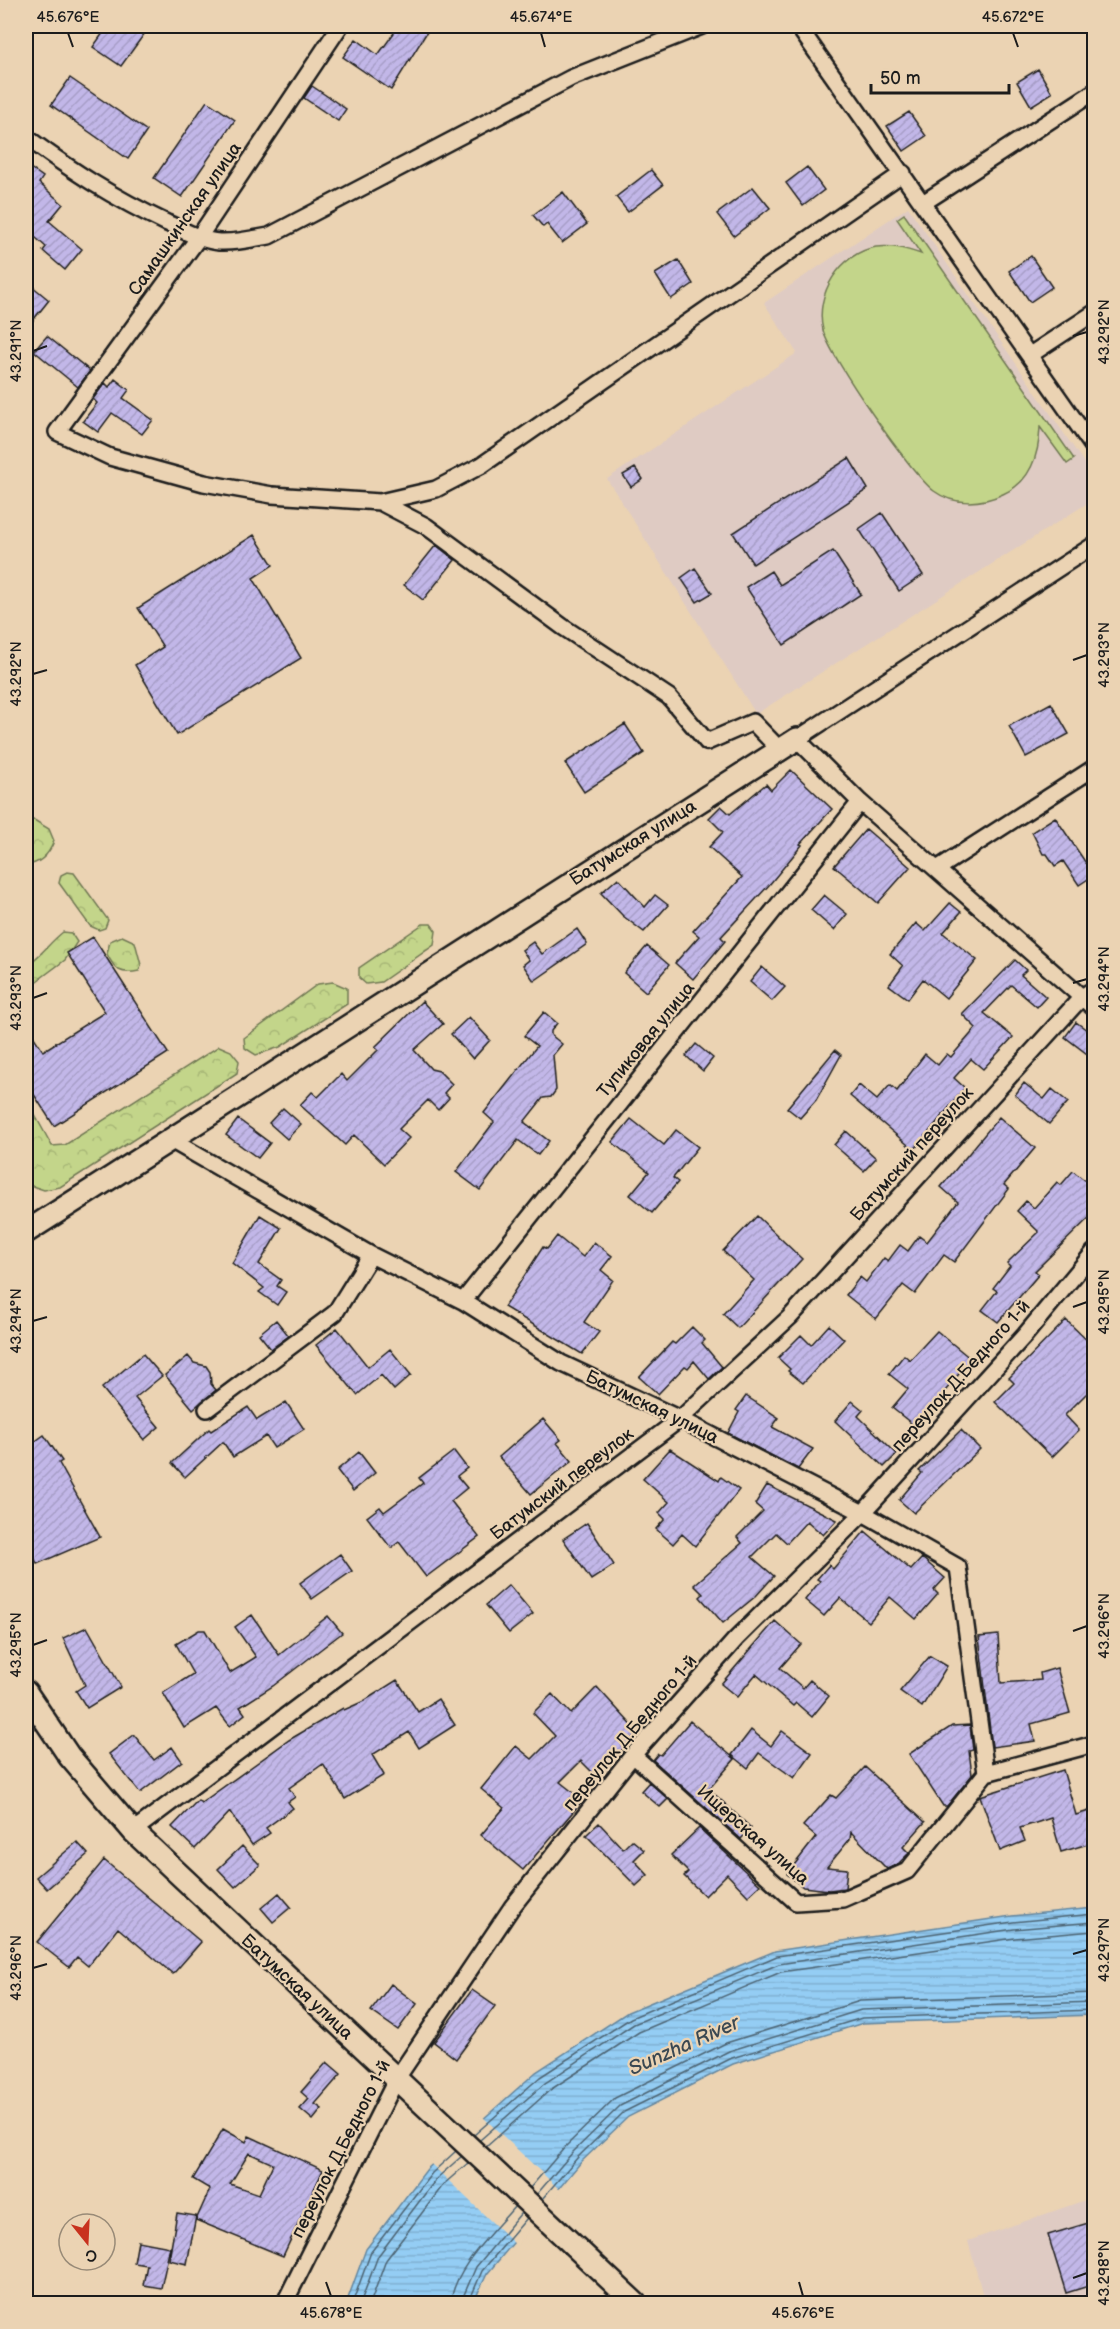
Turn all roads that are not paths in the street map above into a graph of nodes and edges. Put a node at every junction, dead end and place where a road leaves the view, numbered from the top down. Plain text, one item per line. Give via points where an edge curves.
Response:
1 (340, 26) edge
2 (702, 26) edge
3 (798, 26) edge
4 (1095, 92) edge
5 (26, 137) edge
6 (903, 173) junction
7 (924, 203) junction
8 (199, 237) junction
9 (1095, 314) edge
10 (1030, 355) junction
11 (1095, 448) edge
12 (380, 502) junction
13 (1095, 545) edge
14 (788, 744) junction
15 (1095, 768) edge
16 (860, 802) junction
17 (937, 869) junction
18 (1088, 993) edge
19 (1095, 1008) edge
20 (169, 1138) junction
21 (26, 1232) edge
22 (1095, 1252) edge
23 (371, 1255) junction
24 (463, 1301) junction
25 (207, 1409) dead end
26 (680, 1419) junction
27 (863, 1513) junction
28 (26, 1692) edge
29 (1095, 1744) edge
30 (633, 1755) junction
31 (986, 1773) junction
32 (133, 1830) junction
33 (396, 2078) junction
34 (284, 2304) edge
35 (636, 2304) edge

1 - 8 street, Самашкинская улица
2 - 8 street via 571,78 269,236 238,242
3 - 6 street
4 - 7 street
5 - 8 street via 88,183
6 - 7 street
6 - 12 street via 482,465 436,489
7 - 10 street
8 - 12 street, Самашкинская улица via 57,432 110,458 204,483 272,495
9 - 10 street
10 - 11 street
12 - 14 street via 426,526 563,627 669,697 707,742 753,722
13 - 14 street, Батумская улица
14 - 16 street
14 - 20 street, Батумская улица
15 - 17 street
16 - 17 street
16 - 24 street, Тупиковая улица
17 - 18 street
18 - 19 street
18 - 26 street, Батумский переулок via 790,1317
20 - 21 street, Батумская улица
20 - 23 street, Батумская улица
22 - 27 street, переулок Д.Бедного 1-й
23 - 24 street, Батумская улица
23 - 25 street via 335,1313
24 - 26 street, Батумская улица via 561,1364
26 - 27 street, Батумская улица
26 - 32 street, Батумский переулок
27 - 30 street, переулок Д.Бедного 1-й via 736,1639
27 - 31 street, Батумская улица via 958,1567
28 - 32 street, Батумская улица via 69,1756
29 - 31 street
30 - 31 street, Ищерская улица via 796,1902 843,1899 907,1871
30 - 33 street, переулок Д.Бедного 1-й via 512,1907
32 - 33 street, Батумская улица
33 - 34 street, переулок Д.Бедного 1-й
33 - 35 street, Батумская улица

